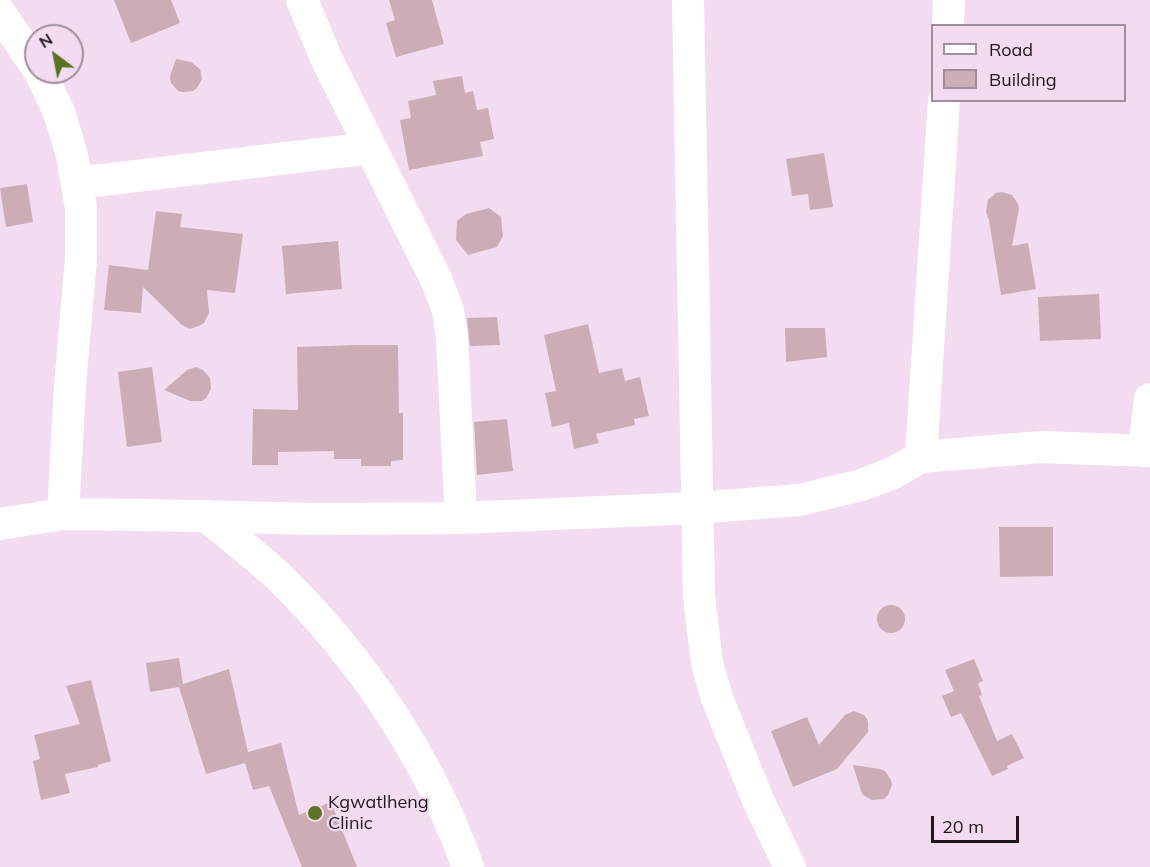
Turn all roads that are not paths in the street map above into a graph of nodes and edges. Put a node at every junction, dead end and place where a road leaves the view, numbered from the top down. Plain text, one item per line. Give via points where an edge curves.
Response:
1 (302, 0) edge
2 (688, 0) edge
3 (949, 0) edge
4 (0, 13) edge
5 (948, 24) edge
6 (24, 48) edge
7 (46, 84) edge
8 (944, 102) edge
9 (371, 148) junction
10 (77, 183) junction
11 (1150, 399) edge
12 (1147, 451) edge
13 (921, 457) junction
14 (696, 508) junction
15 (63, 514) junction
16 (207, 516) junction
17 (461, 518) junction
18 (0, 524) edge
19 (468, 867) edge
20 (790, 867) edge

1 - 9 street
2 - 14 street
3 - 5 street
4 - 6 street
7 - 10 street via 59,112
8 - 13 street
9 - 10 street
9 - 17 street via 448,310
10 - 15 street via 81,258
11 - 12 street
12 - 13 street via 1041,447
13 - 14 street via 862,485 799,500
14 - 17 street
14 - 20 street via 699,596 707,663 730,732
15 - 16 street
15 - 18 street
16 - 17 street
16 - 19 street via 279,577 345,651 385,705 429,776 456,831

